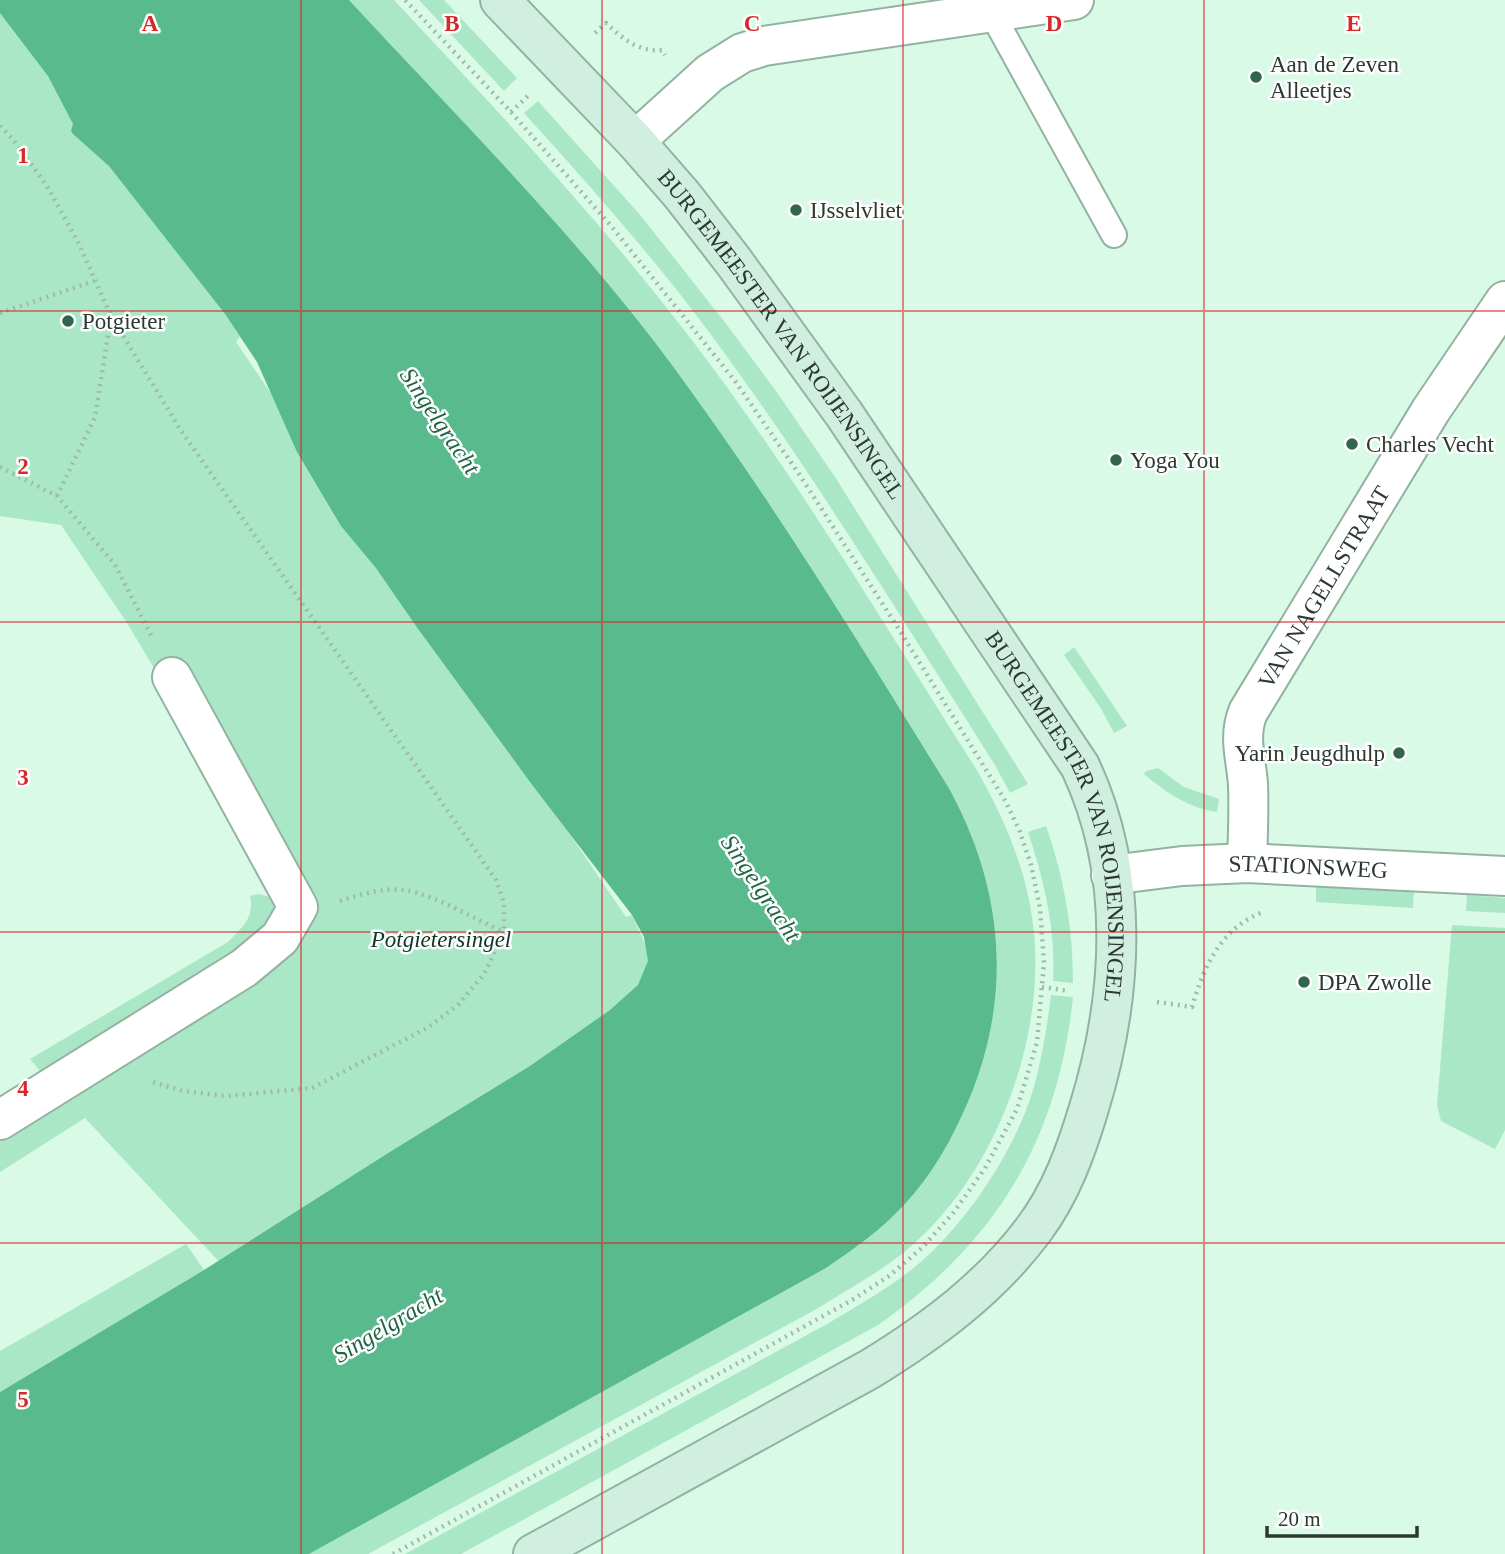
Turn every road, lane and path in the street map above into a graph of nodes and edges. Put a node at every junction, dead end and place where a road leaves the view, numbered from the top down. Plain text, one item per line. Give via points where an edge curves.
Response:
1 (405, 0) edge
2 (500, 0) edge
3 (1074, 0) edge
4 (991, 12) junction
5 (606, 23) dead end
6 (693, 88) junction
7 (0, 126) edge
8 (635, 141) junction
9 (1114, 235) dead end
10 (94, 281) junction
11 (1505, 301) edge
12 (0, 313) edge
13 (111, 316) junction
14 (0, 467) edge
15 (57, 496) junction
16 (172, 677) joint
17 (1247, 863) junction
18 (1111, 875) junction
19 (1505, 876) edge
20 (298, 907) junction
21 (1269, 911) dead end
22 (504, 933) junction
23 (1042, 987) junction
24 (1114, 997) junction
25 (106, 1052) junction
26 (0, 1120) edge
27 (393, 1554) edge
28 (533, 1554) edge

1 - 23 path via 612,227 735,381 801,477 1006,802 1031,865 1040,908
2 - 8 main road, BURGEMEESTER VAN ROIJENSINGEL
3 - 4 street
4 - 6 street via 764,46 724,62
4 - 9 lane
5 - 6 path via 633,45 662,50
6 - 8 street
7 - 10 path via 47,186
8 - 18 main road, BURGEMEESTER VAN ROIJENSINGEL via 734,262 844,414 1080,766 1101,820
10 - 12 path
10 - 13 path
11 - 17 street, VAN NAGELLSTRAAT via 1431,410 1248,712 1242,743 1249,819
13 - 15 path via 95,417
13 - 22 path via 180,429 496,880 505,903
14 - 15 path
15 - 16 path via 115,565
16 - 20 street
17 - 18 street, STATIONSWEG
17 - 19 street, STATIONSWEG
18 - 24 main road, BURGEMEESTER VAN ROIJENSINGEL via 1117,957
20 - 22 path via 403,890
20 - 25 street via 280,939 244,968
21 - 24 path via 1239,925 1223,940 1209,958 1192,1007
22 - 25 path via 484,974 458,1004 427,1028 312,1088 227,1096 183,1091 118,1069
23 - 24 path
23 - 27 path via 1037,1042 1017,1109 985,1168 923,1247 852,1300
24 - 28 main road, BURGEMEESTER VAN ROIJENSINGEL via 1098,1080 1074,1156 1035,1228 995,1275 963,1305 870,1369
25 - 26 street

